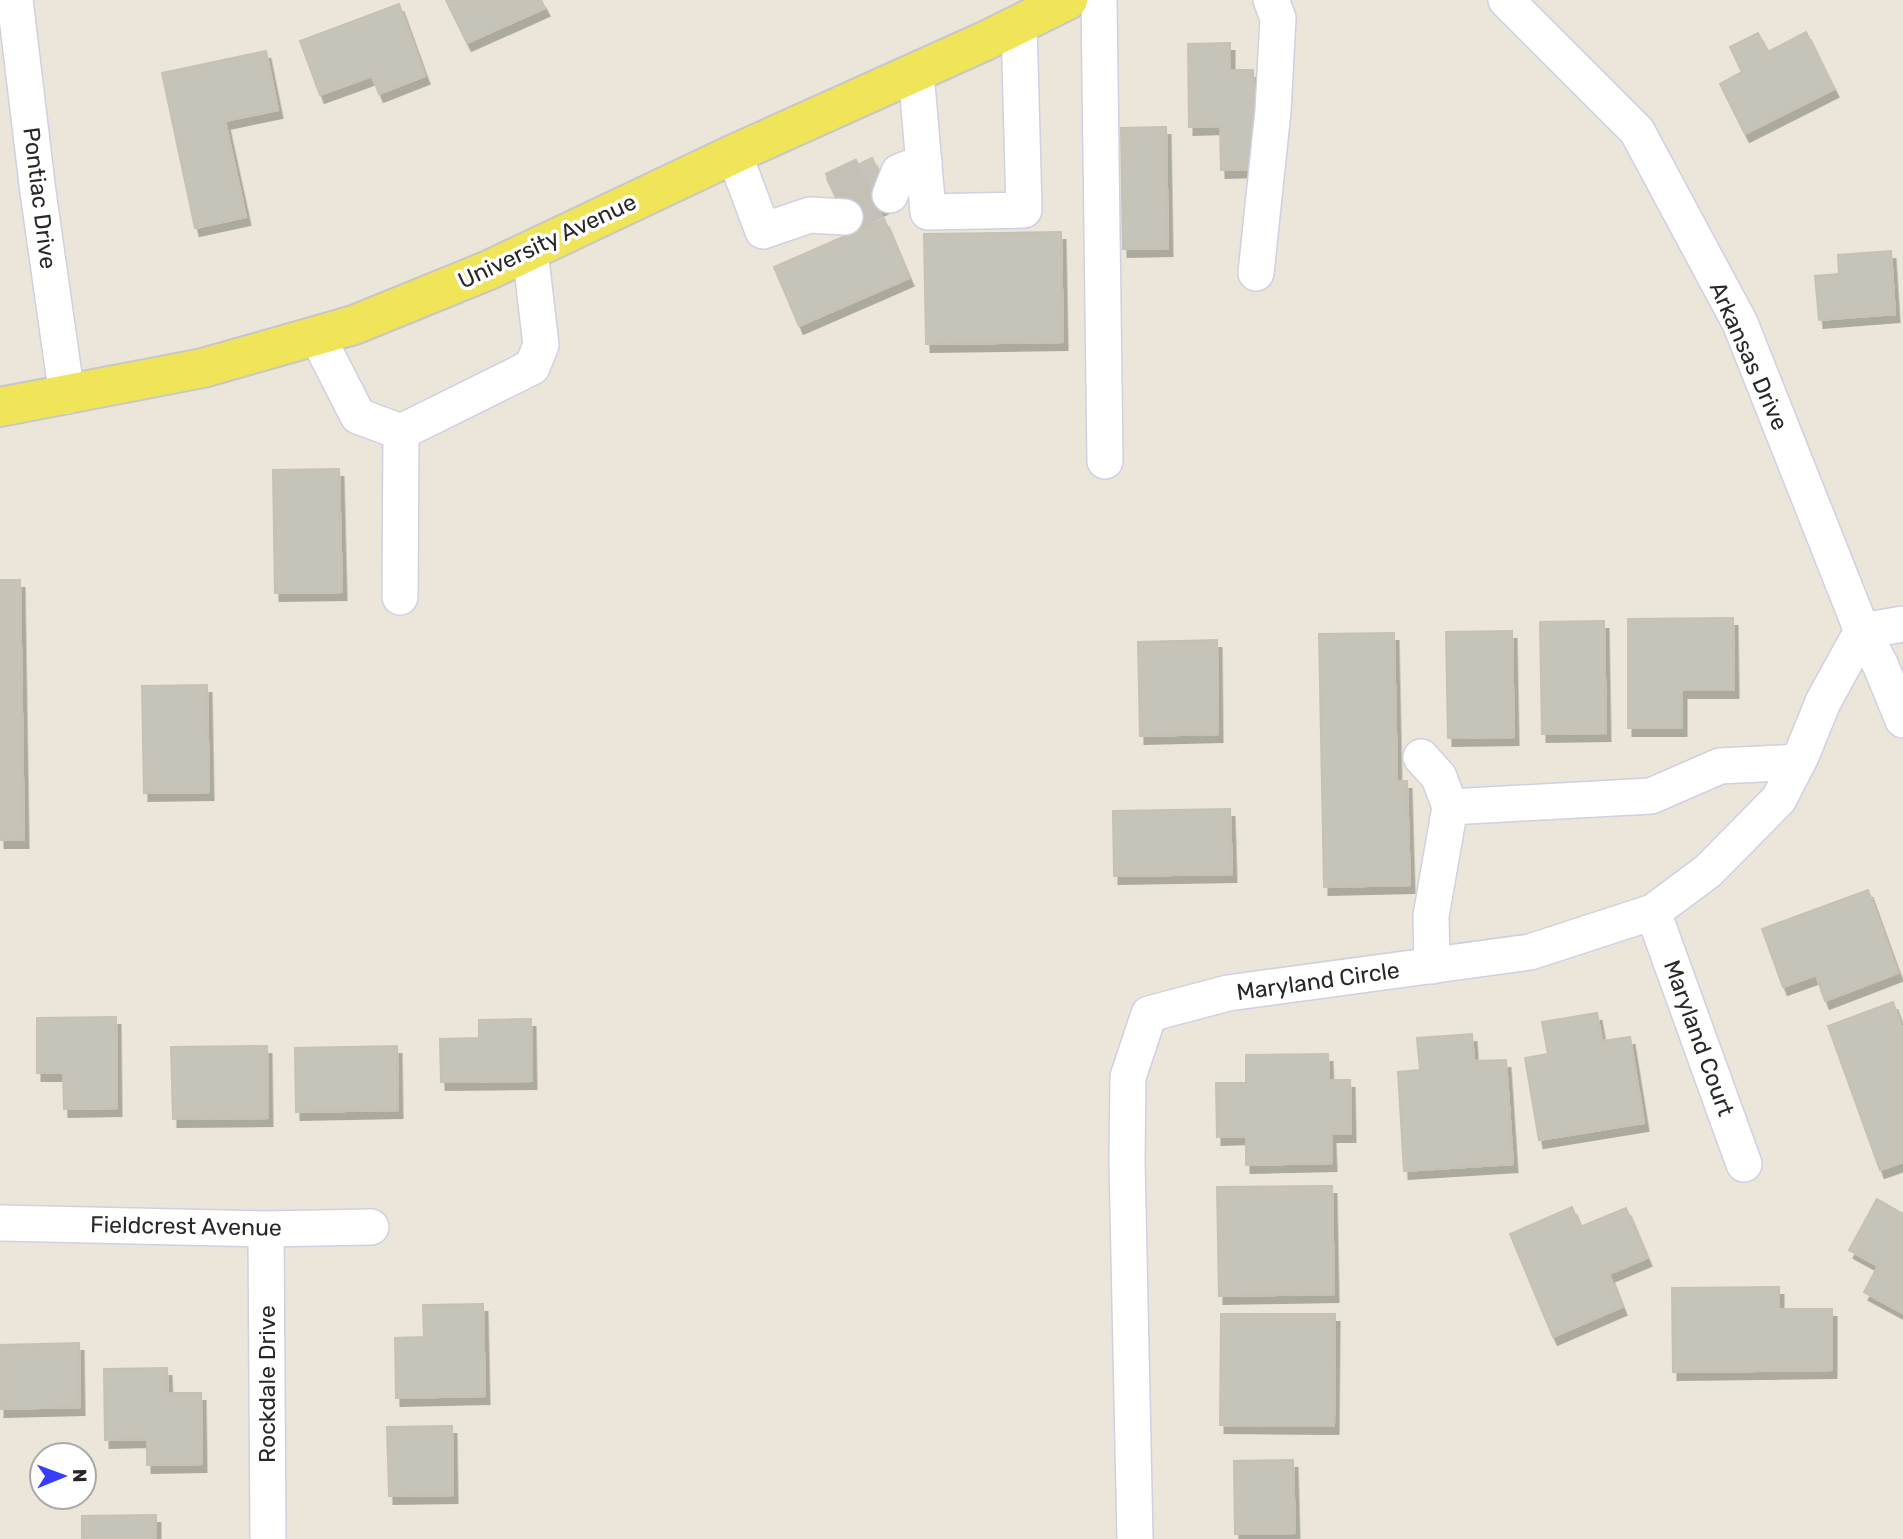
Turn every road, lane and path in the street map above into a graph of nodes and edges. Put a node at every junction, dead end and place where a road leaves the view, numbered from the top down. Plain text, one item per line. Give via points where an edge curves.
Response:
1 (15, 0) edge
2 (1068, 0) edge
3 (1099, 0) edge
4 (1271, 0) edge
5 (1506, 0) edge
6 (1020, 24) junction
7 (916, 72) junction
8 (734, 154) junction
9 (838, 203) tunnel mouth
10 (530, 251) junction
11 (1256, 273) dead end
12 (317, 336) junction
13 (67, 396) junction
14 (0, 407) edge
15 (401, 432) junction
16 (1105, 461) dead end
17 (400, 597) dead end
18 (1903, 624) edge
19 (1863, 631) junction
20 (1891, 661) edge
21 (1903, 720) edge
22 (1421, 757) dead end
23 (1798, 762) junction
24 (1450, 807) junction
25 (1653, 912) junction
26 (1432, 966) junction
27 (1744, 1164) dead end
28 (0, 1223) edge
29 (371, 1227) dead end
30 (266, 1229) junction
31 (268, 1539) edge
32 (1135, 1539) edge

1 - 13 street, Pontiac Drive
2 - 6 main road, University Avenue
3 - 16 street
4 - 11 street via 1278,18 1273,111
5 - 19 street, Arkansas Drive via 1637,131 1740,323
6 - 7 main road, University Avenue
6 - 7 street via 1024,210 928,212 898,174
7 - 8 main road, University Avenue
8 - 9 street via 763,232
8 - 10 main road, University Avenue
10 - 12 main road, University Avenue
10 - 15 street via 541,345 532,367
12 - 13 main road, University Avenue via 203,368
12 - 15 street via 358,416
13 - 14 main road, University Avenue
15 - 17 street
18 - 19 street
19 - 20 street, Arkansas Drive
19 - 23 street, Maryland Circle via 1823,702
20 - 21 street, Arkansas Drive
22 - 24 street via 1439,777
23 - 24 street via 1720,766 1651,796
23 - 25 street, Maryland Circle via 1779,799 1708,871
24 - 26 street via 1432,915
25 - 26 street, Maryland Circle via 1530,952
25 - 27 street, Maryland Court
26 - 32 street, Maryland Circle via 1228,993 1149,1014 1128,1077
28 - 30 street, Fieldcrest Avenue
29 - 30 street, Fieldcrest Avenue
30 - 31 street, Rockdale Drive

